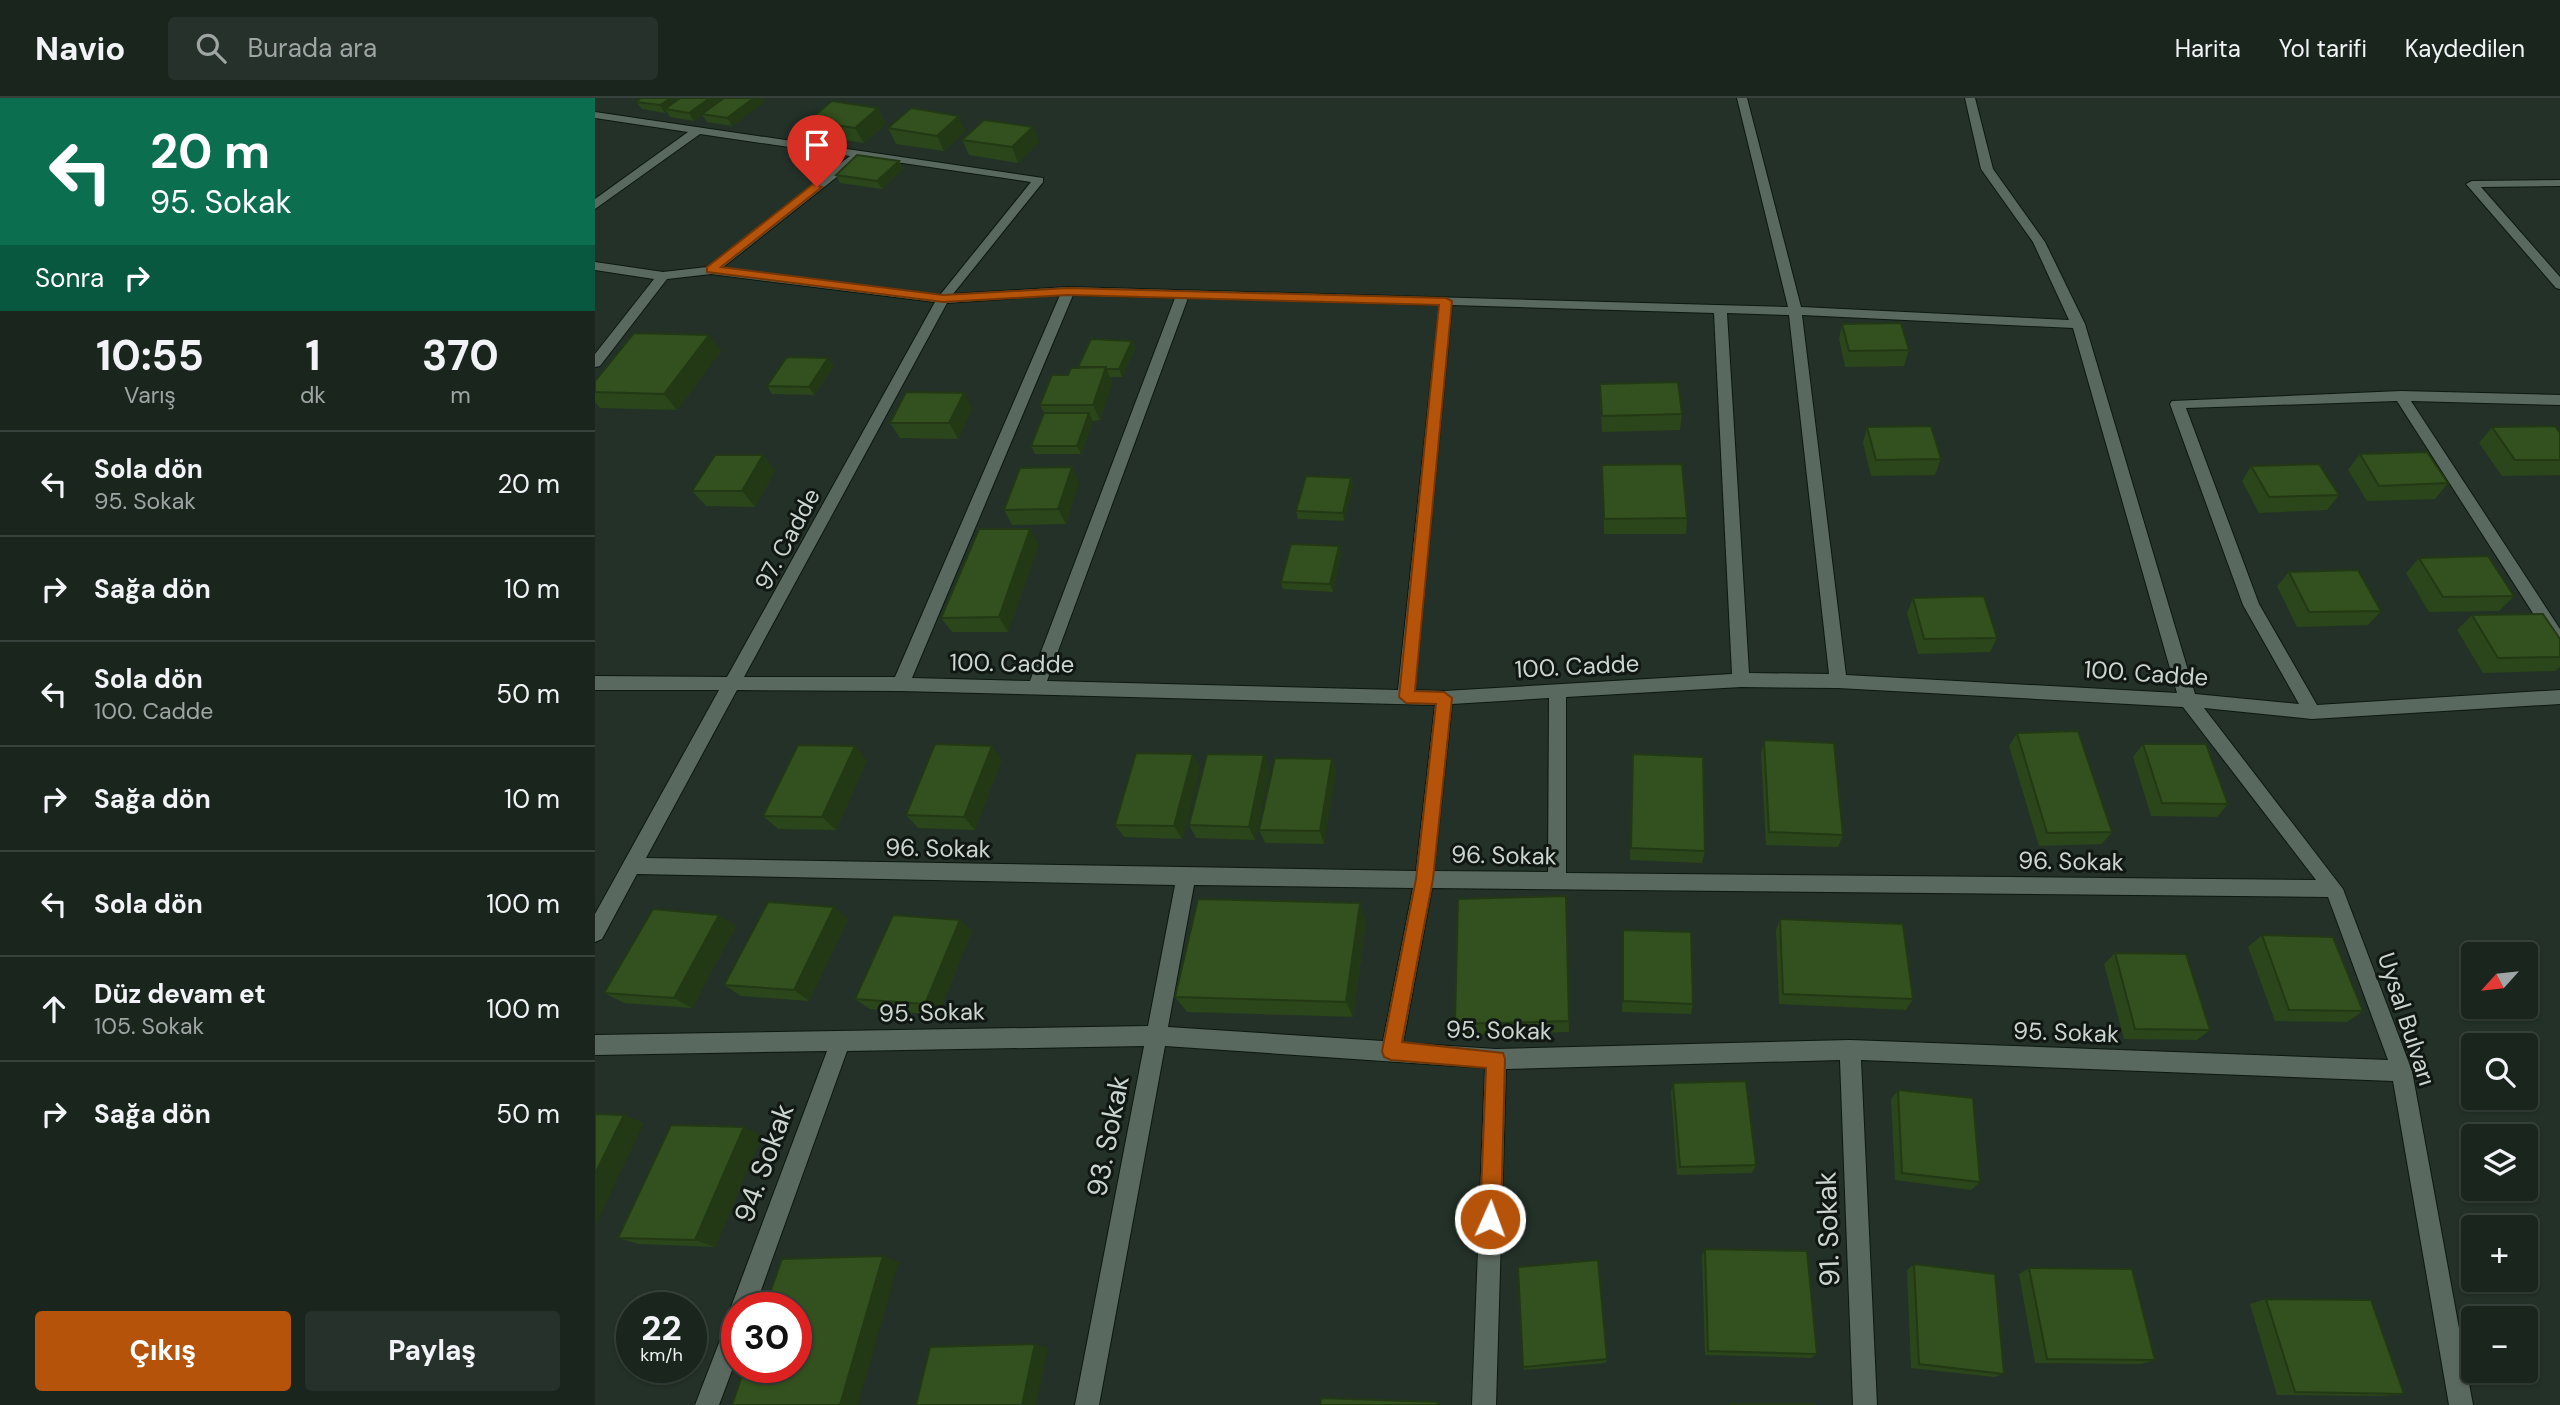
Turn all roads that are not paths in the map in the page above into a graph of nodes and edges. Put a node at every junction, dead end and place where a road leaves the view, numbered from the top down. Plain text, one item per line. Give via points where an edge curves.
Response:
1 (1742, 98) edge
2 (1970, 98) edge
3 (595, 115) edge
4 (698, 130) junction
5 (859, 154) junction
6 (2560, 183) edge
7 (595, 205) edge
8 (595, 266) edge
9 (711, 270) junction
10 (663, 276) junction
11 (2560, 285) edge
12 (1068, 291) junction
13 (1183, 294) junction
14 (943, 299) junction
15 (1446, 301) junction
16 (1720, 309) junction
17 (1794, 311) junction
18 (2078, 324) junction
19 (595, 363) edge
20 (2402, 396) junction
21 (2560, 400) edge
22 (2560, 642) edge
23 (1741, 680) junction
24 (1839, 681) junction
25 (595, 683) edge
26 (901, 684) junction
27 (733, 685) junction
28 (1036, 688) junction
29 (1558, 691) junction
30 (1406, 697) junction
31 (2560, 697) edge
32 (1444, 698) junction
33 (2188, 699) junction
34 (2312, 712) junction
35 (633, 866) junction
36 (1187, 877) junction
37 (1424, 879) junction
38 (1557, 880) junction
39 (2334, 889) junction
40 (595, 933) edge
41 (1157, 1036) junction
42 (841, 1040) junction
43 (595, 1045) edge
44 (1850, 1050) junction
45 (1391, 1051) junction
46 (1496, 1059) junction
47 (2402, 1071) junction
48 (749, 1292) edge
49 (721, 1369) edge
50 (708, 1405) edge
51 (1087, 1405) edge
52 (1484, 1405) edge
53 (1865, 1405) edge
54 (2461, 1405) edge

1 - 17 street
2 - 18 street via 1987,169 2039,242
3 - 4 street
4 - 5 street
4 - 7 street
5 - 9 street
5 - 14 street, 97. Cadde via 1039,180
6 - 11 street via 2472,184
8 - 10 street
9 - 10 street
9 - 14 street
10 - 19 street
12 - 13 street
12 - 14 street
12 - 26 street
13 - 15 street
13 - 28 street
14 - 27 street, 97. Cadde
15 - 16 street
15 - 30 street
16 - 17 street
16 - 23 street
17 - 18 street
17 - 24 street
18 - 33 street
20 - 21 street
20 - 22 street
20 - 34 street via 2177,404 2251,605
23 - 24 street, 100. Cadde
23 - 29 street, 100. Cadde
24 - 33 street, 100. Cadde
25 - 27 street, 100. Cadde
26 - 27 street, 100. Cadde
26 - 28 street, 100. Cadde
27 - 35 street, 97. Cadde
28 - 30 street, 100. Cadde
29 - 32 street, 100. Cadde
29 - 38 street
30 - 32 street, 100. Cadde
31 - 34 street, 100. Cadde
32 - 37 street
33 - 34 street, 100. Cadde
33 - 39 street, Uysal Bulvarı
35 - 36 street, 96. Sokak
35 - 40 street, 97. Cadde
36 - 37 street, 96. Sokak
36 - 41 street, 93. Sokak
37 - 38 street, 96. Sokak
37 - 45 street
38 - 39 street, 96. Sokak
39 - 47 street, Uysal Bulvarı
41 - 42 street, 95. Sokak
41 - 45 street, 95. Sokak
41 - 51 street, 93. Sokak
42 - 43 street, 95. Sokak
42 - 48 street, 94. Sokak
44 - 46 street, 95. Sokak
44 - 47 street, 95. Sokak
44 - 53 street, 91. Sokak
45 - 46 street, 95. Sokak
46 - 52 street
47 - 54 street, Uysal Bulvarı
49 - 50 street

